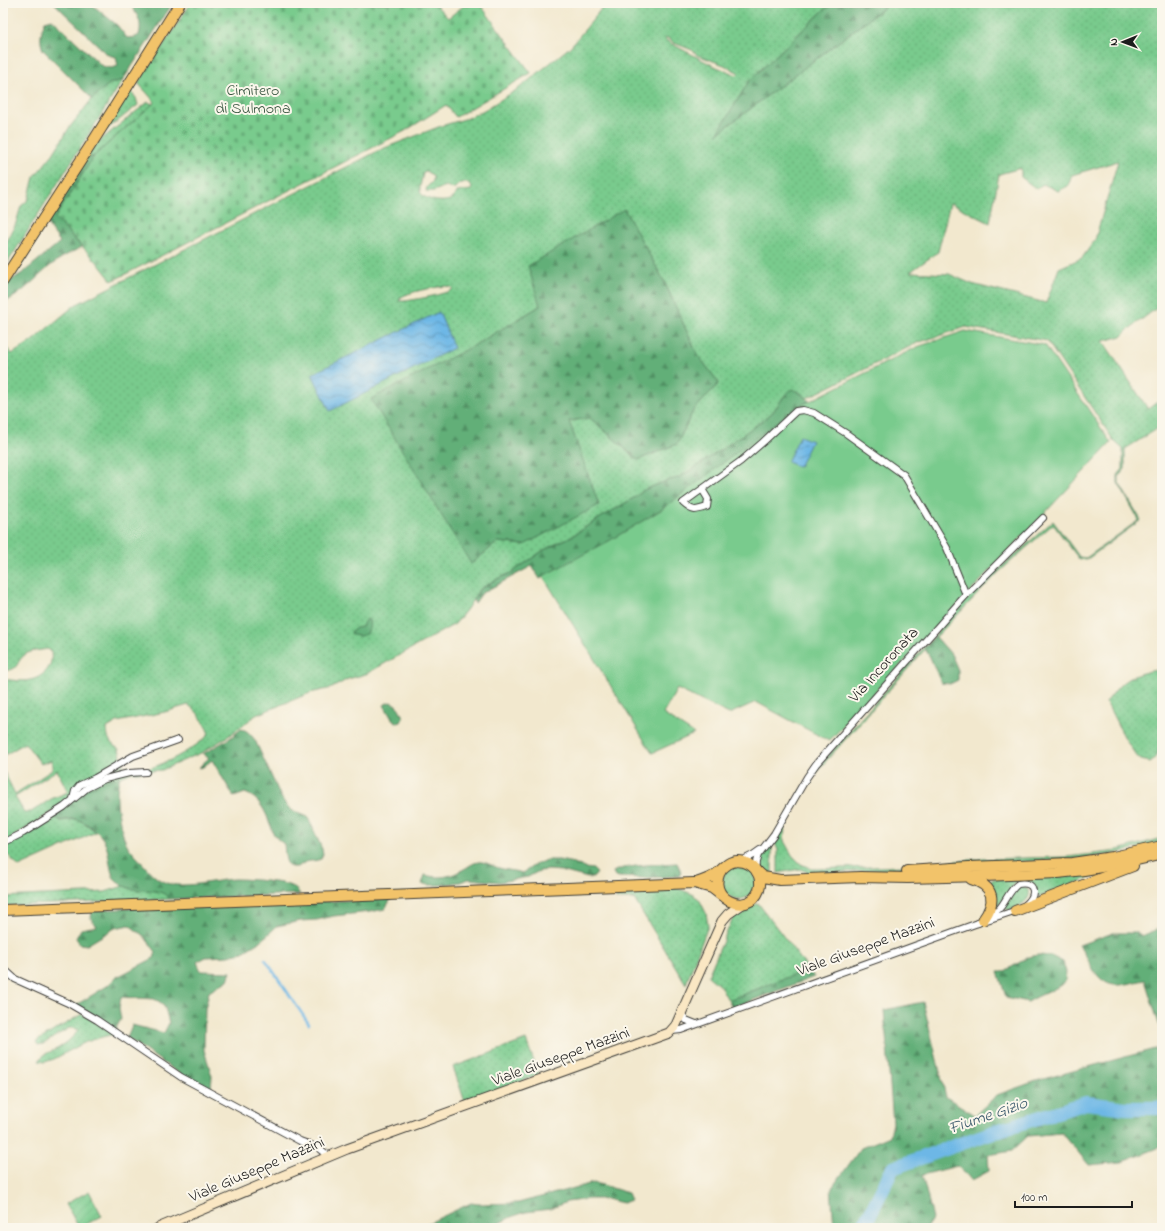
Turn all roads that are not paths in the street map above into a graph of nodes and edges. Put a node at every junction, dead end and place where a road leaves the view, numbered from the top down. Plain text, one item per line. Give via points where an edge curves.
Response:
1 (180, 3) edge
2 (3, 281) edge
3 (702, 489) dead end
4 (1043, 518) dead end
5 (966, 595) junction
6 (178, 740) dead end
7 (146, 772) dead end
8 (73, 799) junction
9 (3, 843) edge
10 (764, 846) junction
11 (1161, 852) edge
12 (741, 861) junction
13 (722, 869) junction
14 (756, 871) junction
15 (860, 877) junction
16 (965, 877) junction
17 (780, 880) junction
18 (694, 884) junction
19 (758, 892) junction
20 (722, 896) junction
21 (744, 903) junction
22 (3, 910) edge
23 (1015, 911) junction
24 (722, 921) junction
25 (980, 921) junction
26 (3, 968) edge
27 (681, 1014) junction
28 (698, 1024) junction
29 (672, 1031) junction
30 (329, 1156) junction
31 (173, 1225) edge
32 (158, 1228) edge

1 - 2 main road
3 - 5 street via 764,442 796,411 814,413 904,476 947,548
4 - 5 street, Via Incoronata
5 - 10 street, Via Incoronata via 816,764 778,829
6 - 8 street via 133,756 80,784
7 - 8 street via 105,779
8 - 9 street
10 - 12 street, Via Incoronata via 753,856
10 - 14 street, Via Incoronata via 757,858
11 - 15 main road via 1080,862 939,869
11 - 16 main road via 1124,863 1072,872
11 - 23 main road via 1106,877
12 - 13 main road via 729,863
12 - 14 main road
13 - 18 main road via 712,877
13 - 20 main road via 717,882
14 - 17 main road via 763,877
14 - 19 main road via 760,883
15 - 16 main road
15 - 17 main road
16 - 25 main road via 983,883 991,894 990,908
17 - 19 main road
18 - 20 main road via 712,888
18 - 22 main road
19 - 21 main road
20 - 21 main road via 732,903
20 - 24 main road
21 - 24 main road
23 - 25 street, Viale Giuseppe Mazzini
23 - 25 street, Viale Giuseppe Mazzini via 1032,898 1033,890 1028,885 1016,885 999,910
24 - 27 main road
25 - 28 street, Viale Giuseppe Mazzini
26 - 30 street via 15,979 91,1016 181,1077
27 - 28 street via 689,1022
27 - 29 main road
28 - 29 street, Viale Giuseppe Mazzini
29 - 30 main road, Viale Giuseppe Mazzini
30 - 31 main road, Viale Giuseppe Mazzini
31 - 32 main road, Viale Giuseppe Mazzini

